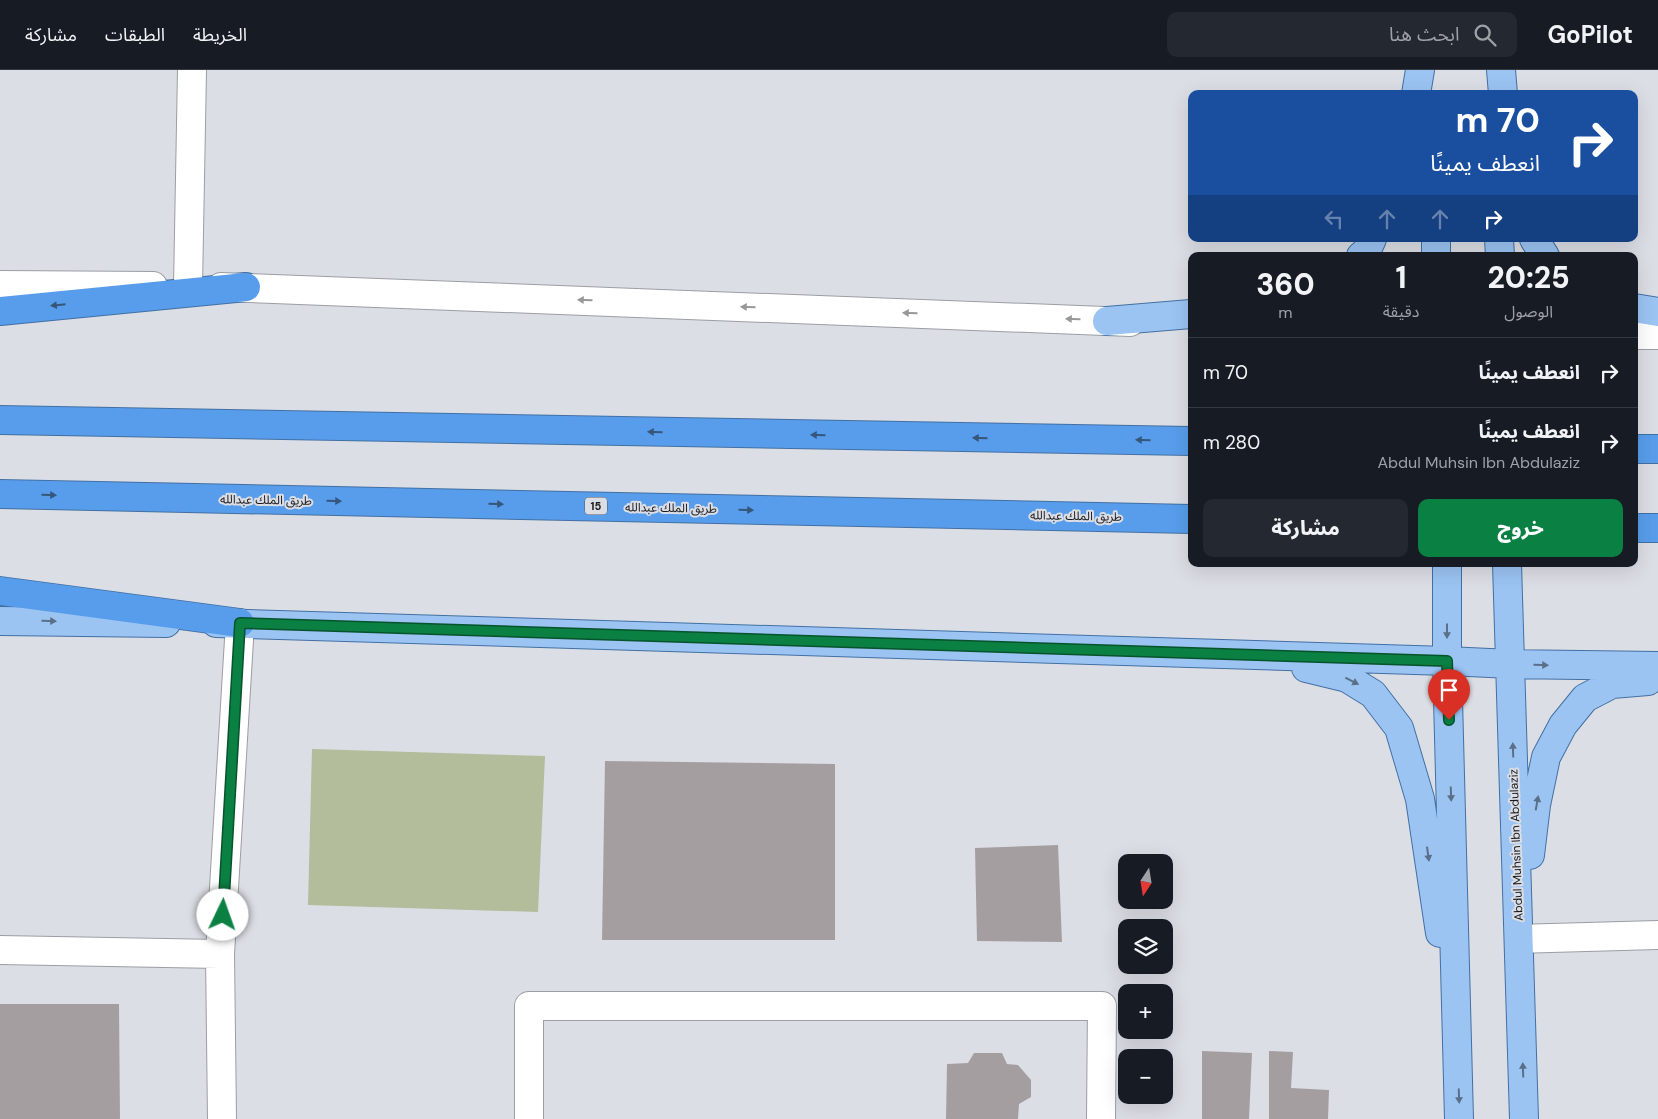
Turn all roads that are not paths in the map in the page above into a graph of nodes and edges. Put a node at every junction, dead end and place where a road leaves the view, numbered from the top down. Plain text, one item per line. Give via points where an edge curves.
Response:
1 (192, 70) edge
2 (1420, 70) edge
3 (1431, 70) edge
4 (1495, 70) edge
5 (1501, 70) edge
6 (1417, 90) edge
7 (1431, 90) edge
8 (1496, 90) edge
9 (1503, 90) edge
10 (0, 285) edge
11 (188, 287) junction
12 (246, 287) junction
13 (1638, 309) edge
14 (0, 311) edge
15 (1658, 312) edge
16 (1188, 314) edge
17 (1107, 321) junction
18 (1188, 324) edge
19 (1638, 335) edge
20 (1658, 335) edge
21 (0, 420) edge
22 (1188, 441) edge
23 (1638, 449) edge
24 (1658, 449) edge
25 (0, 494) edge
26 (1188, 519) edge
27 (1638, 528) edge
28 (1658, 528) edge
29 (1508, 567) edge
30 (1447, 573) edge
31 (0, 591) edge
32 (0, 620) edge
33 (240, 623) junction
34 (1254, 655) junction
35 (1447, 661) junction
36 (1510, 664) junction
37 (1658, 666) edge
38 (1658, 680) edge
39 (1658, 935) edge
40 (1519, 938) junction
41 (0, 950) edge
42 (220, 954) junction
43 (1458, 1056) junction
44 (222, 1119) edge
45 (529, 1119) edge
46 (1101, 1119) edge
47 (1459, 1119) edge
48 (1524, 1119) edge

1 - 11 street
2 - 6 main road
3 - 7 main road
4 - 8 main road
5 - 9 main road
10 - 11 street
11 - 12 street
12 -> 14 highway
17 -> 12 street
13 - 15 main road
16 - 17 main road
17 - 18 street
19 - 20 street
22 -> 21 highway
23 - 24 highway
25 -> 26 highway, طريق الملك عبدالله / 15
27 - 28 highway
29 - 36 main road, Abdul Muhsin Ibn Abdulaziz
30 -> 35 main road
31 - 33 highway
32 -> 33 main road
33 - 34 main road
33 - 42 street
34 - 35 main road
34 -> 43 main road via 1347,678 1373,694 1399,728 1420,799
35 - 36 main road
35 -> 43 main road
36 -> 37 main road
40 -> 36 main road, Abdul Muhsin Ibn Abdulaziz
40 -> 38 main road via 1536,805 1546,757 1563,725 1585,698 1612,684
39 - 40 street
48 -> 40 main road, Abdul Muhsin Ibn Abdulaziz
41 - 42 street
42 - 44 street
43 -> 47 main road
45 - 46 street via 529,1006 1102,1006

